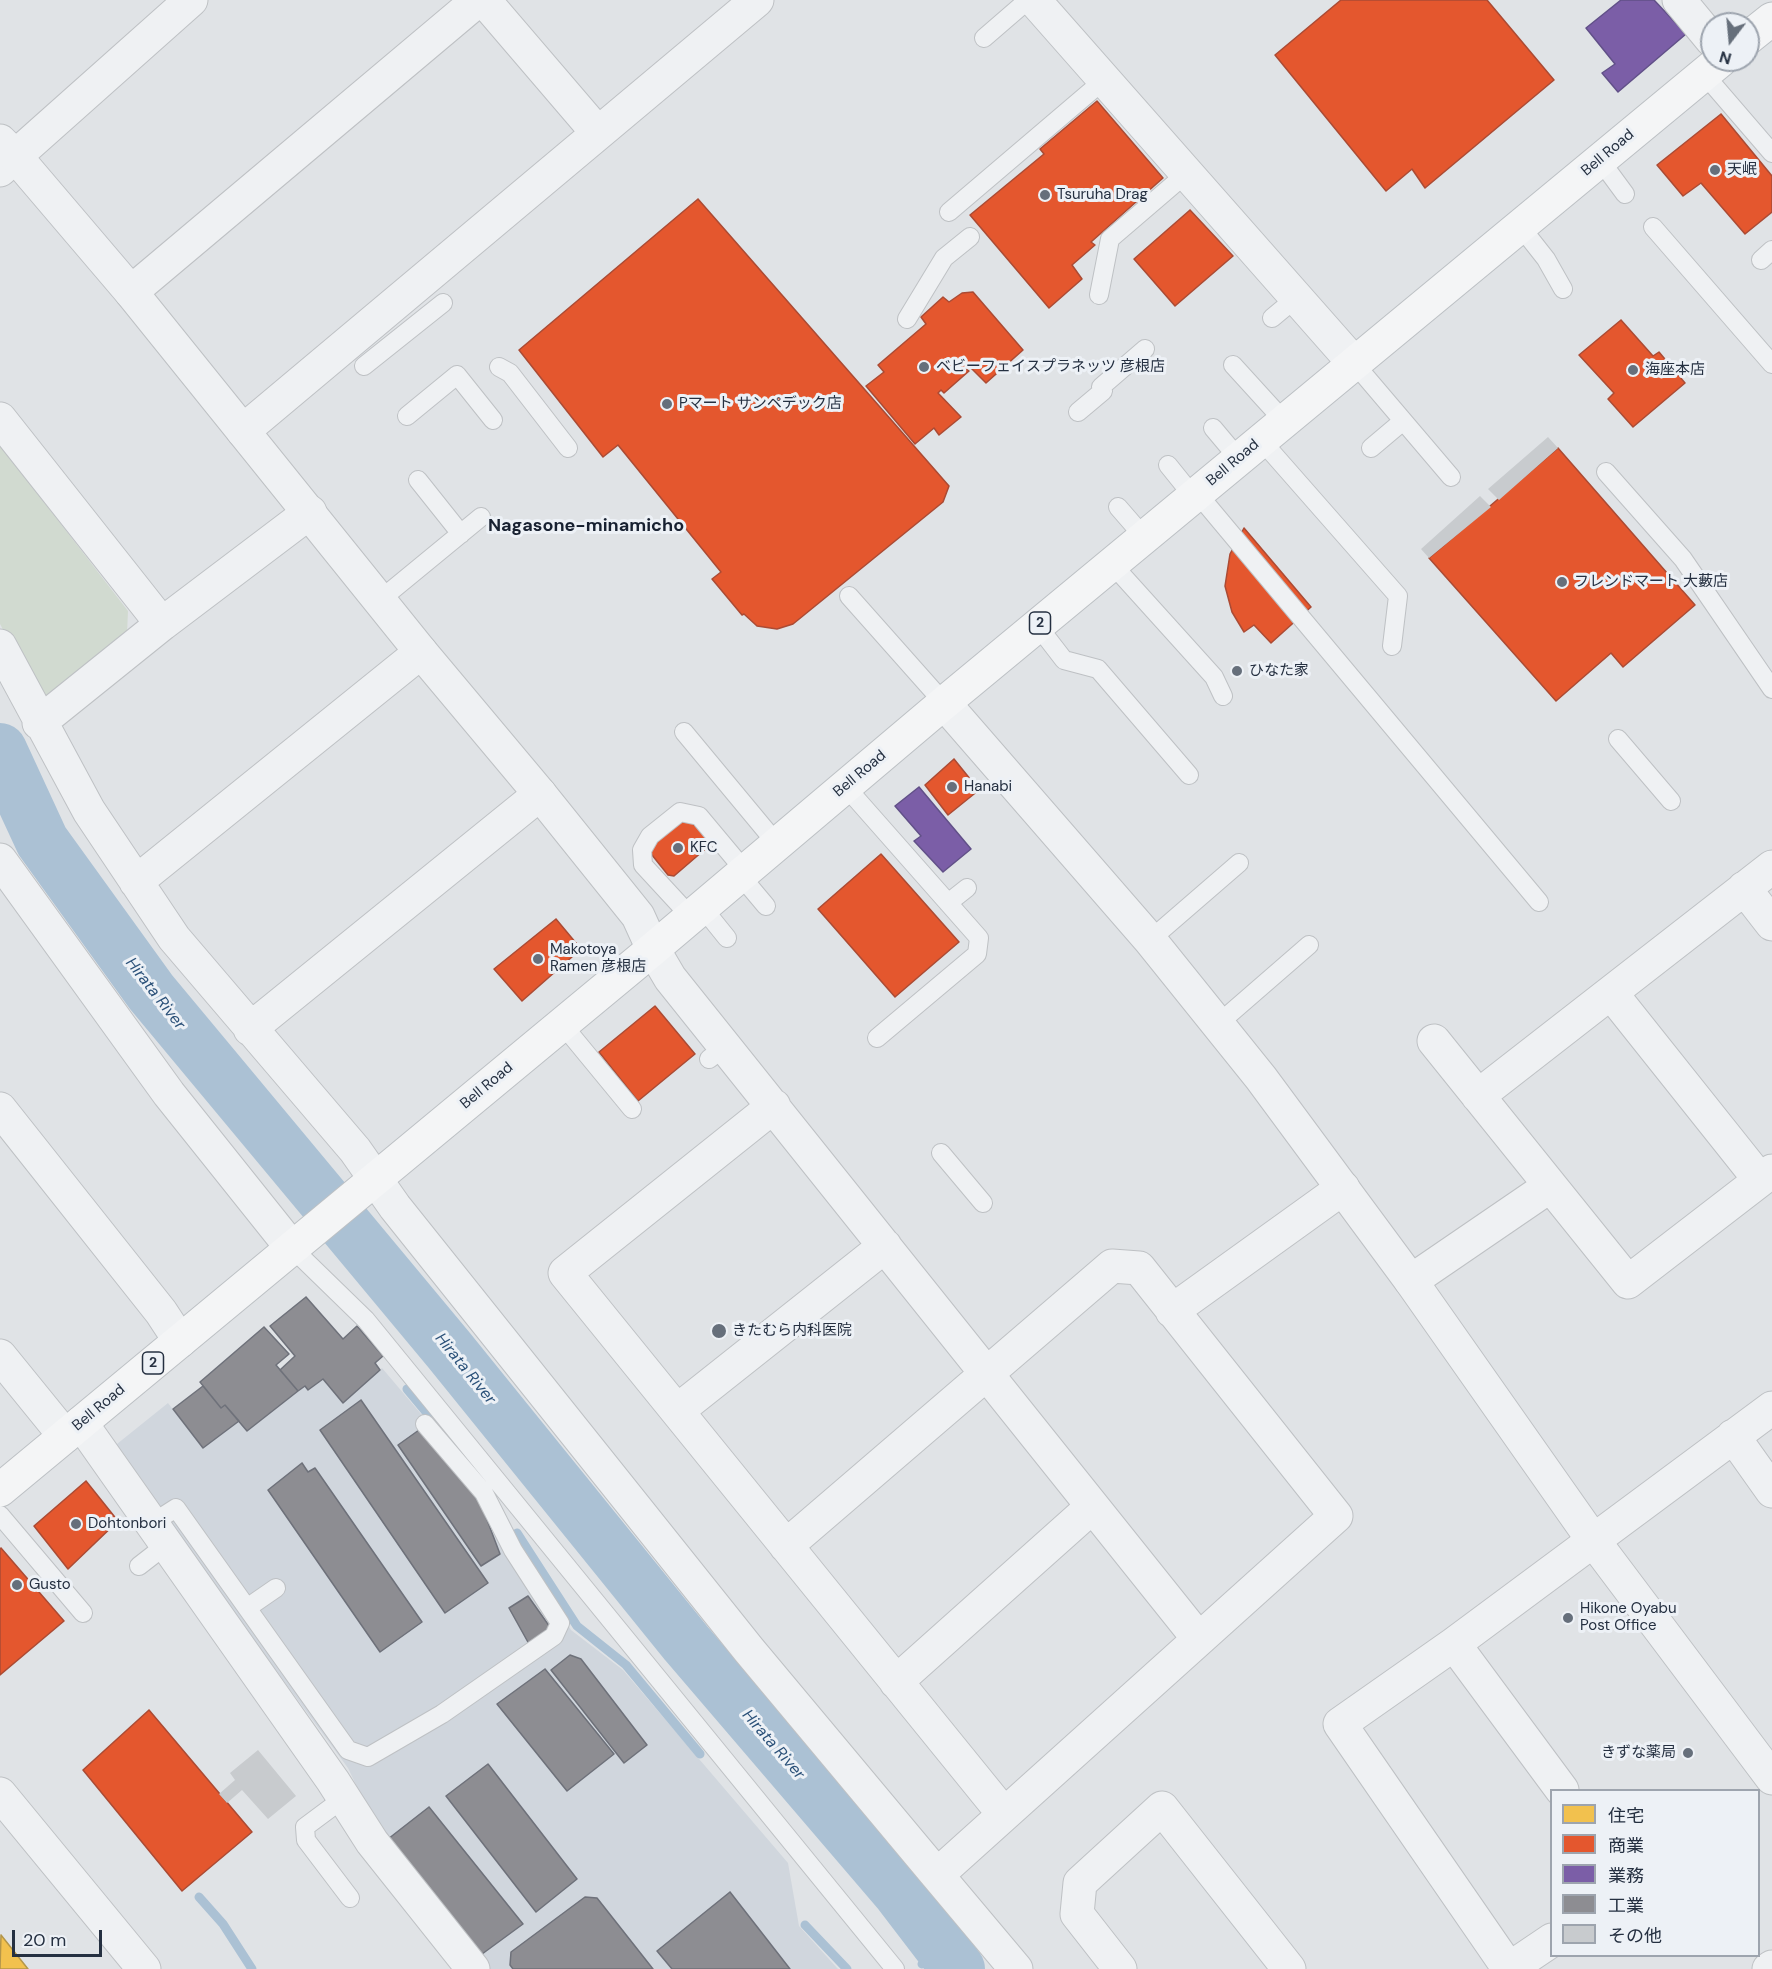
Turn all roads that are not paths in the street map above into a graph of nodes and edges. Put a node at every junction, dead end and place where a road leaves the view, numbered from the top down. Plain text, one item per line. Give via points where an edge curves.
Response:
1 (191, 0) edge
2 (478, 0) edge
3 (484, 0) edge
4 (757, 0) edge
5 (1028, 0) edge
6 (1034, 0) edge
7 (1679, 0) edge
8 (1772, 19) edge
9 (1700, 25) edge
10 (1760, 28) edge
11 (984, 38) dead end
12 (1707, 72) edge
13 (1716, 72) edge
14 (1104, 80) junction
15 (597, 132) junction
16 (1772, 153) edge
17 (6, 156) edge
18 (1600, 160) junction
19 (1187, 173) junction
20 (1625, 194) dead end
21 (949, 212) dead end
22 (1520, 226) junction
23 (1653, 226) dead end
24 (970, 237) dead end
25 (1563, 289) dead end
26 (131, 292) junction
27 (1099, 295) dead end
28 (443, 303) dead end
29 (908, 320) dead end
30 (1145, 349) dead end
31 (1354, 363) junction
32 (1233, 364) dead end
33 (1772, 364) edge
34 (364, 366) dead end
35 (499, 367) dead end
36 (1078, 412) dead end
37 (407, 416) dead end
38 (0, 418) edge
39 (493, 420) dead end
40 (1403, 421) junction
41 (1213, 428) dead end
42 (243, 431) junction
43 (1261, 440) junction
44 (567, 448) dead end
45 (1371, 448) dead end
46 (1168, 465) dead end
47 (1606, 472) dead end
48 (1451, 477) dead end
49 (418, 480) dead end
50 (1195, 495) junction
51 (1118, 507) dead end
52 (310, 512) junction
53 (481, 517) dead end
54 (461, 534) junction
55 (1144, 537) junction
56 (1112, 564) junction
57 (849, 596) dead end
58 (380, 600) junction
59 (162, 624) junction
60 (1037, 626) junction
61 (0, 646) edge
62 (1392, 646) dead end
63 (421, 652) junction
64 (1772, 689) edge
65 (1223, 696) dead end
66 (944, 703) junction
67 (39, 723) junction
68 (684, 732) dead end
69 (1618, 739) dead end
70 (1189, 775) dead end
71 (845, 786) junction
72 (540, 794) junction
73 (1671, 801) dead end
74 (777, 844) junction
75 (0, 860) edge
76 (1239, 863) dead end
77 (1772, 867) edge
78 (743, 873) junction
79 (136, 882) junction
80 (967, 888) dead end
81 (1744, 888) junction
82 (1539, 902) dead end
83 (948, 903) junction
84 (766, 906) dead end
85 (697, 912) junction
86 (1772, 924) edge
87 (727, 938) dead end
88 (1150, 940) junction
89 (1309, 945) dead end
90 (653, 949) junction
91 (1611, 993) junction
92 (562, 1024) junction
93 (1218, 1024) junction
94 (250, 1029) junction
95 (877, 1038) dead end
96 (1434, 1041) dead end
97 (1478, 1096) junction
98 (774, 1106) junction
99 (0, 1109) edge
100 (633, 1109) dead end
101 (940, 1153) dead end
102 (1766, 1176) edge
103 (369, 1184) junction
104 (1550, 1186) junction
105 (1342, 1188) junction
106 (983, 1203) dead end
107 (300, 1242) junction
108 (885, 1246) junction
109 (1411, 1281) junction
110 (1172, 1311) junction
111 (180, 1341) junction
112 (0, 1356) edge
113 (987, 1375) junction
114 (1772, 1408) edge
115 (677, 1411) junction
116 (424, 1424) dead end
117 (73, 1429) junction
118 (1733, 1436) junction
119 (0, 1490) edge
120 (1772, 1491) edge
121 (1092, 1507) junction
122 (0, 1515) edge
123 (159, 1535) junction
124 (1593, 1540) junction
125 (786, 1546) junction
126 (139, 1566) dead end
127 (276, 1588) dead end
128 (247, 1608) junction
129 (83, 1613) dead end
130 (1198, 1638) junction
131 (1454, 1644) junction
132 (896, 1682) junction
133 (1772, 1778) edge
134 (1561, 1789) edge
135 (0, 1794) edge
136 (344, 1798) junction
137 (1003, 1813) junction
138 (937, 1875) junction
139 (350, 1898) dead end
140 (1550, 1941) edge
141 (141, 1968) edge
142 (473, 1969) edge
143 (895, 1969) edge
144 (1016, 1969) edge
145 (1120, 1969) edge
146 (1289, 1969) edge
147 (1509, 1969) edge

1 - 17 street
2 - 26 street
3 - 15 street
4 - 15 street
5 - 11 lane
6 - 14 street
7 - 9 street
8 - 10 main road
12 - 18 main road, Bell Road / 2
13 - 16 lane
14 - 19 street
14 - 21 lane
15 - 42 street
17 - 26 street
18 - 20 lane
18 - 22 main road, Bell Road / 2
19 - 27 lane via 1110,239
19 - 31 street via 1284,308
22 - 25 lane
22 - 31 main road, Bell Road / 2
23 - 33 lane
24 - 29 lane via 944,258
26 - 42 street
28 - 34 lane
30 - 36 lane
31 - 40 lane
31 - 43 main road, Bell Road / 2
32 - 43 lane
35 - 44 lane via 510,373
37 - 39 lane via 457,375
38 - 59 street
40 - 45 lane
40 - 48 lane
41 - 43 lane
42 - 52 street
43 - 50 main road, Bell Road / 2
43 - 62 lane via 1398,596
46 - 50 lane
47 - 64 lane via 1683,559
49 - 54 lane
50 - 55 main road, Bell Road / 2
50 - 82 lane
51 - 55 lane
52 - 58 street
52 - 59 street
53 - 54 lane
54 - 58 lane
55 - 56 main road, Bell Road / 2
56 - 60 main road, Bell Road / 2
56 - 65 lane via 1214,677
57 - 66 lane
58 - 63 street
59 - 67 street
60 - 66 main road, Bell Road / 2
60 - 70 lane via 1064,660 1098,669
61 - 67 street
63 - 72 street
63 - 79 street
66 - 71 main road, Bell Road / 2
66 - 88 street
67 - 79 street via 89,811
68 - 74 lane
69 - 73 lane
71 - 74 main road, Bell Road / 2
71 - 83 lane
72 - 90 street via 638,916
72 - 94 street
74 - 78 main road, Bell Road / 2
75 - 107 street via 169,1094
76 - 88 lane
77 - 81 street
78 - 84 lane
78 - 85 main road, Bell Road / 2
78 - 85 lane via 699,816 680,812 650,836 642,849 643,865
79 - 94 street via 174,938
80 - 83 lane
81 - 86 street
81 - 91 street
83 - 95 lane via 979,938 977,954
85 - 87 lane
85 - 90 main road, Bell Road / 2
88 - 93 street
89 - 93 lane
90 - 92 main road, Bell Road / 2
90 - 98 street via 717,1053
91 - 97 street
91 - 102 street
92 - 100 lane
92 - 103 main road, Bell Road / 2
93 - 105 street
94 - 103 street via 355,1150
96 - 97 street
97 - 104 street
98 - 108 street via 870,1215
98 - 115 street via 565,1273
99 - 111 street
101 - 106 lane
102 - 104 street via 1628,1282
103 - 107 main road, Bell Road / 2
103 - 138 street via 402,1216 749,1650
104 - 109 street
105 - 109 street
105 - 110 street
107 - 111 main road, Bell Road / 2
107 - 143 lane
108 - 113 street via 911,1267
108 - 115 street
109 - 124 street
110 - 113 street via 1139,1268 1112,1266
110 - 130 street via 1336,1516
111 - 117 main road, Bell Road / 2
112 - 117 street
113 - 121 street
113 - 125 street
114 - 118 street
115 - 125 street
116 - 128 lane via 484,1493 513,1550 560,1623 554,1636 442,1713 368,1757 348,1750
117 - 119 main road, Bell Road / 2
117 - 123 street
118 - 120 street
118 - 124 street
121 - 130 street
121 - 132 street
122 - 129 lane
123 - 126 lane
123 - 128 lane via 176,1508
123 - 136 street
124 - 131 street
124 - 133 street
125 - 132 street
127 - 128 lane
130 - 137 street
131 - 134 street
131 - 147 street via 1340,1724
132 - 137 street
135 - 141 street
136 - 139 lane via 305,1827 306,1840
136 - 142 street via 372,1842
137 - 138 street
138 - 144 street
140 - 147 street
145 - 146 street via 1077,1914 1080,1883 1162,1808

